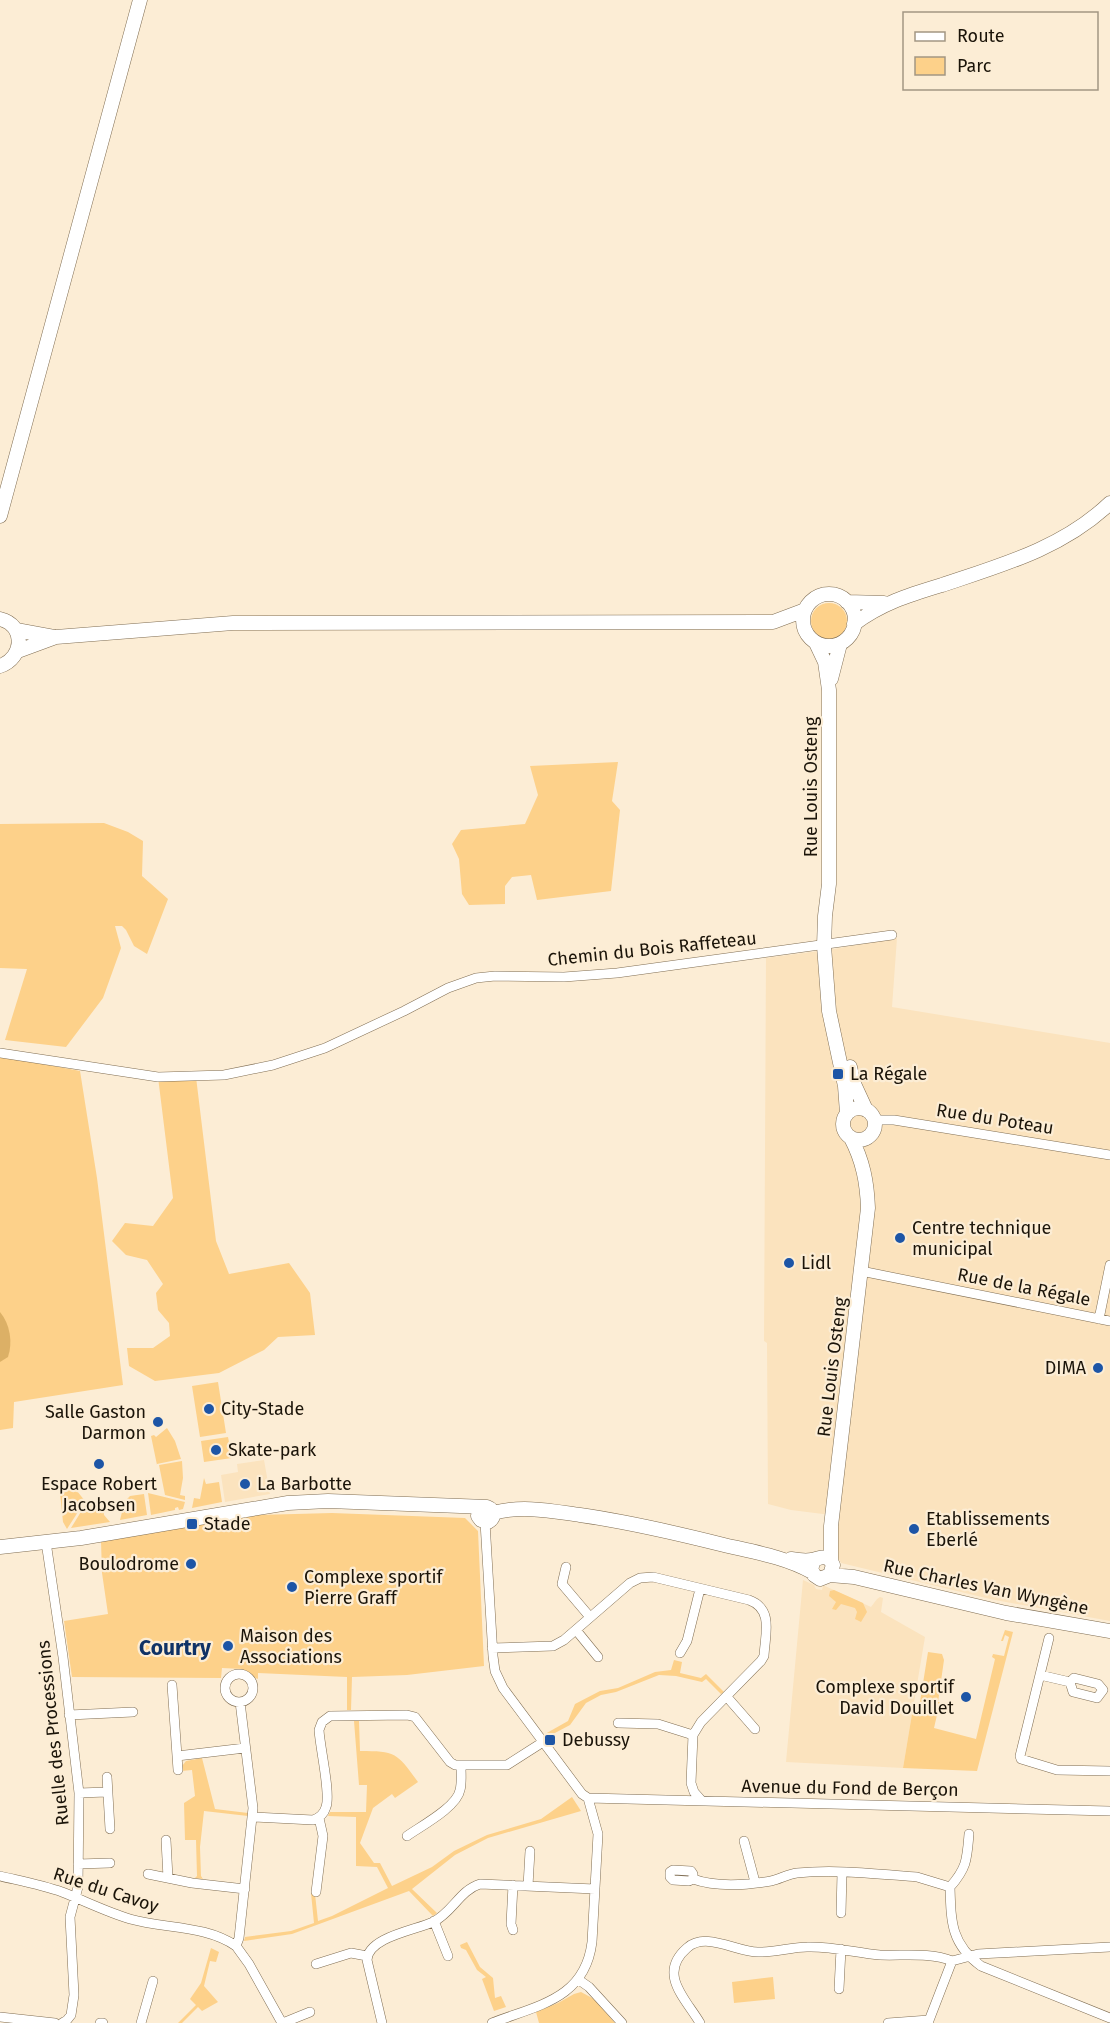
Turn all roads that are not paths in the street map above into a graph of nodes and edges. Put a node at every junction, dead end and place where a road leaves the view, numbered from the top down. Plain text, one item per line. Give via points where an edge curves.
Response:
1 (140, 0) edge
2 (1110, 503) edge
3 (0, 516) edge
4 (847, 602) junction
5 (886, 602) junction
6 (805, 610) junction
7 (1, 617) edge
8 (772, 622) junction
9 (854, 624) junction
10 (16, 630) junction
11 (806, 632) junction
12 (56, 637) junction
13 (816, 643) junction
14 (840, 644) junction
15 (18, 651) junction
16 (0, 666) edge
17 (829, 690) junction
18 (892, 935) dead end
19 (829, 944) junction
20 (0, 1053) edge
21 (847, 1113) junction
22 (870, 1115) junction
23 (870, 1136) junction
24 (851, 1138) junction
25 (1110, 1155) edge
26 (866, 1176) junction
27 (1110, 1265) edge
28 (861, 1271) junction
29 (1099, 1319) junction
30 (1110, 1322) edge
31 (486, 1515) junction
32 (46, 1542) junction
33 (0, 1547) edge
34 (823, 1565) junction
35 (566, 1567) dead end
36 (700, 1589) junction
37 (590, 1617) junction
38 (576, 1630) junction
39 (1110, 1631) edge
40 (1049, 1638) dead end
41 (492, 1648) junction
42 (680, 1653) dead end
43 (598, 1657) dead end
44 (1040, 1674) junction
45 (1070, 1682) junction
46 (172, 1685) dead end
47 (1107, 1691) edge
48 (727, 1697) junction
49 (240, 1702) dead end
50 (133, 1712) dead end
51 (69, 1715) junction
52 (618, 1723) dead end
53 (755, 1729) dead end
54 (693, 1735) junction
55 (543, 1742) junction
56 (245, 1748) junction
57 (177, 1756) junction
58 (461, 1766) junction
59 (178, 1770) dead end
60 (1110, 1771) edge
61 (107, 1777) dead end
62 (691, 1783) junction
63 (107, 1792) junction
64 (79, 1793) junction
65 (588, 1798) junction
66 (679, 1800) junction
67 (702, 1801) junction
68 (1110, 1810) edge
69 (253, 1817) junction
70 (319, 1818) junction
71 (110, 1829) dead end
72 (969, 1834) dead end
73 (407, 1836) dead end
74 (166, 1840) dead end
75 (744, 1841) dead end
76 (530, 1851) dead end
77 (110, 1863) dead end
78 (78, 1864) junction
79 (842, 1873) junction
80 (148, 1874) dead end
81 (0, 1876) edge
82 (168, 1878) junction
83 (693, 1879) dead end
84 (755, 1882) junction
85 (513, 1885) junction
86 (528, 1886) junction
87 (950, 1887) junction
88 (245, 1889) junction
89 (595, 1889) junction
90 (316, 1892) dead end
91 (76, 1899) junction
92 (841, 1913) dead end
93 (434, 1921) junction
94 (513, 1930) dead end
95 (236, 1946) junction
96 (1110, 1947) edge
97 (841, 1949) junction
98 (367, 1956) junction
99 (448, 1956) dead end
100 (967, 1956) junction
101 (952, 1961) junction
102 (316, 1964) dead end
103 (579, 1980) junction
104 (153, 1981) dead end
105 (839, 1989) dead end
106 (310, 2012) dead end
107 (0, 2018) edge
108 (1110, 2018) edge
109 (67, 2022) edge
110 (928, 2022) edge
111 (55, 2023) edge
112 (141, 2023) edge
113 (283, 2023) edge
114 (382, 2023) edge
115 (492, 2023) edge
116 (622, 2023) edge
117 (700, 2023) edge
118 (888, 2023) edge

1 - 3 street
2 - 5 street via 1067,535 1016,561
4 - 5 street
4 - 6 street via 825,595
4 - 9 street
5 - 9 street
6 - 8 street
6 - 11 street
7 - 10 street
8 - 11 street
8 - 12 street via 232,623
9 - 14 street
10 - 12 street
10 - 15 street
11 - 13 street
12 - 15 street
13 - 14 street
13 - 17 street, Rue Louis Osteng via 825,662
14 - 17 street, Rue Louis Osteng
15 - 16 street
17 - 19 street, Rue Louis Osteng
18 - 19 street, Chemin du Bois Raffeteau
19 - 20 street, Chemin du Bois Raffeteau via 588,976 476,978 325,1048 224,1075 158,1077
19 - 21 street, Rue Louis Osteng via 829,1011
19 - 22 street, Rue Louis Osteng via 841,1030 854,1084
21 - 22 street via 855,1108
21 - 24 street via 843,1127
22 - 23 street via 875,1126
22 - 25 street, Rue du Poteau
23 - 24 street via 861,1140
23 - 26 street, Rue Louis Osteng
24 - 26 street, Rue Louis Osteng
26 - 28 street, Rue Louis Osteng via 868,1208
27 - 29 street
28 - 29 street, Rue de la Régale
28 - 34 street, Rue Louis Osteng
29 - 30 street, Rue de la Régale
31 - 32 street via 459,1507 288,1503
31 - 34 street, Rue Charles Van Wyngène via 528,1509 602,1518
31 - 41 street
32 - 33 street
32 - 51 street, Ruelle des Processions
34 - 39 street, Rue Charles Van Wyngène via 854,1577 1006,1612
35 - 37 street via 562,1584
36 - 37 street via 653,1577 640,1578
36 - 42 street via 687,1641
36 - 48 street via 755,1602 766,1617 764,1656
37 - 38 street
38 - 41 street via 553,1646
38 - 43 street
40 - 44 street
41 - 55 street via 500,1683
44 - 45 street
44 - 60 street via 1021,1759 1057,1770
45 - 47 street via 1074,1678 1098,1684
45 - 47 street via 1073,1692 1097,1698
46 - 57 street
48 - 53 street
48 - 54 street
49 - 56 street
50 - 51 street
51 - 64 street, Ruelle des Processions
52 - 54 street via 658,1724
54 - 62 street
55 - 58 street via 509,1765
55 - 65 street
56 - 57 street
56 - 69 street
57 - 59 street
58 - 70 street via 450,1762 411,1716 330,1716 319,1730 327,1803
58 - 73 street via 458,1798
61 - 63 street
62 - 66 street
62 - 67 street
63 - 64 street
63 - 71 street
64 - 78 street, Ruelle des Processions
65 - 66 street, Avenue du Fond de Berçon
65 - 89 street via 598,1834
66 - 67 street, Avenue du Fond de Berçon
67 - 68 street, Avenue du Fond de Berçon
69 - 70 street
69 - 88 street
70 - 90 street via 323,1836
72 - 87 street via 966,1864
74 - 82 street
75 - 84 street
76 - 86 street
77 - 78 street
78 - 91 street, Ruelle des Processions
79 - 84 street via 797,1873
79 - 87 street via 917,1877
79 - 92 street
80 - 82 street
81 - 91 street, Rue du Cavoy
82 - 88 street
83 - 84 street via 712,1883
85 - 86 street
85 - 93 street via 476,1885
85 - 94 street
86 - 89 street
87 - 100 street via 953,1928
88 - 95 street
89 - 103 street via 591,1952
91 - 95 street, Rue du Cavoy via 138,1921 204,1931
91 - 109 street, Ruelle des Processions via 70,1917 74,1995
93 - 98 street via 377,1943
93 - 99 street
95 - 113 street
96 - 100 street
97 - 101 street
97 - 105 street
97 - 117 street via 805,1947 757,1952 703,1941 687,1947 674,1972 674,1984
98 - 102 street via 351,1953
98 - 114 street
100 - 101 street
100 - 108 street via 981,1966
101 - 110 street
103 - 115 street via 560,1996
103 - 116 street
104 - 112 street
106 - 113 street
107 - 111 street
110 - 118 street

